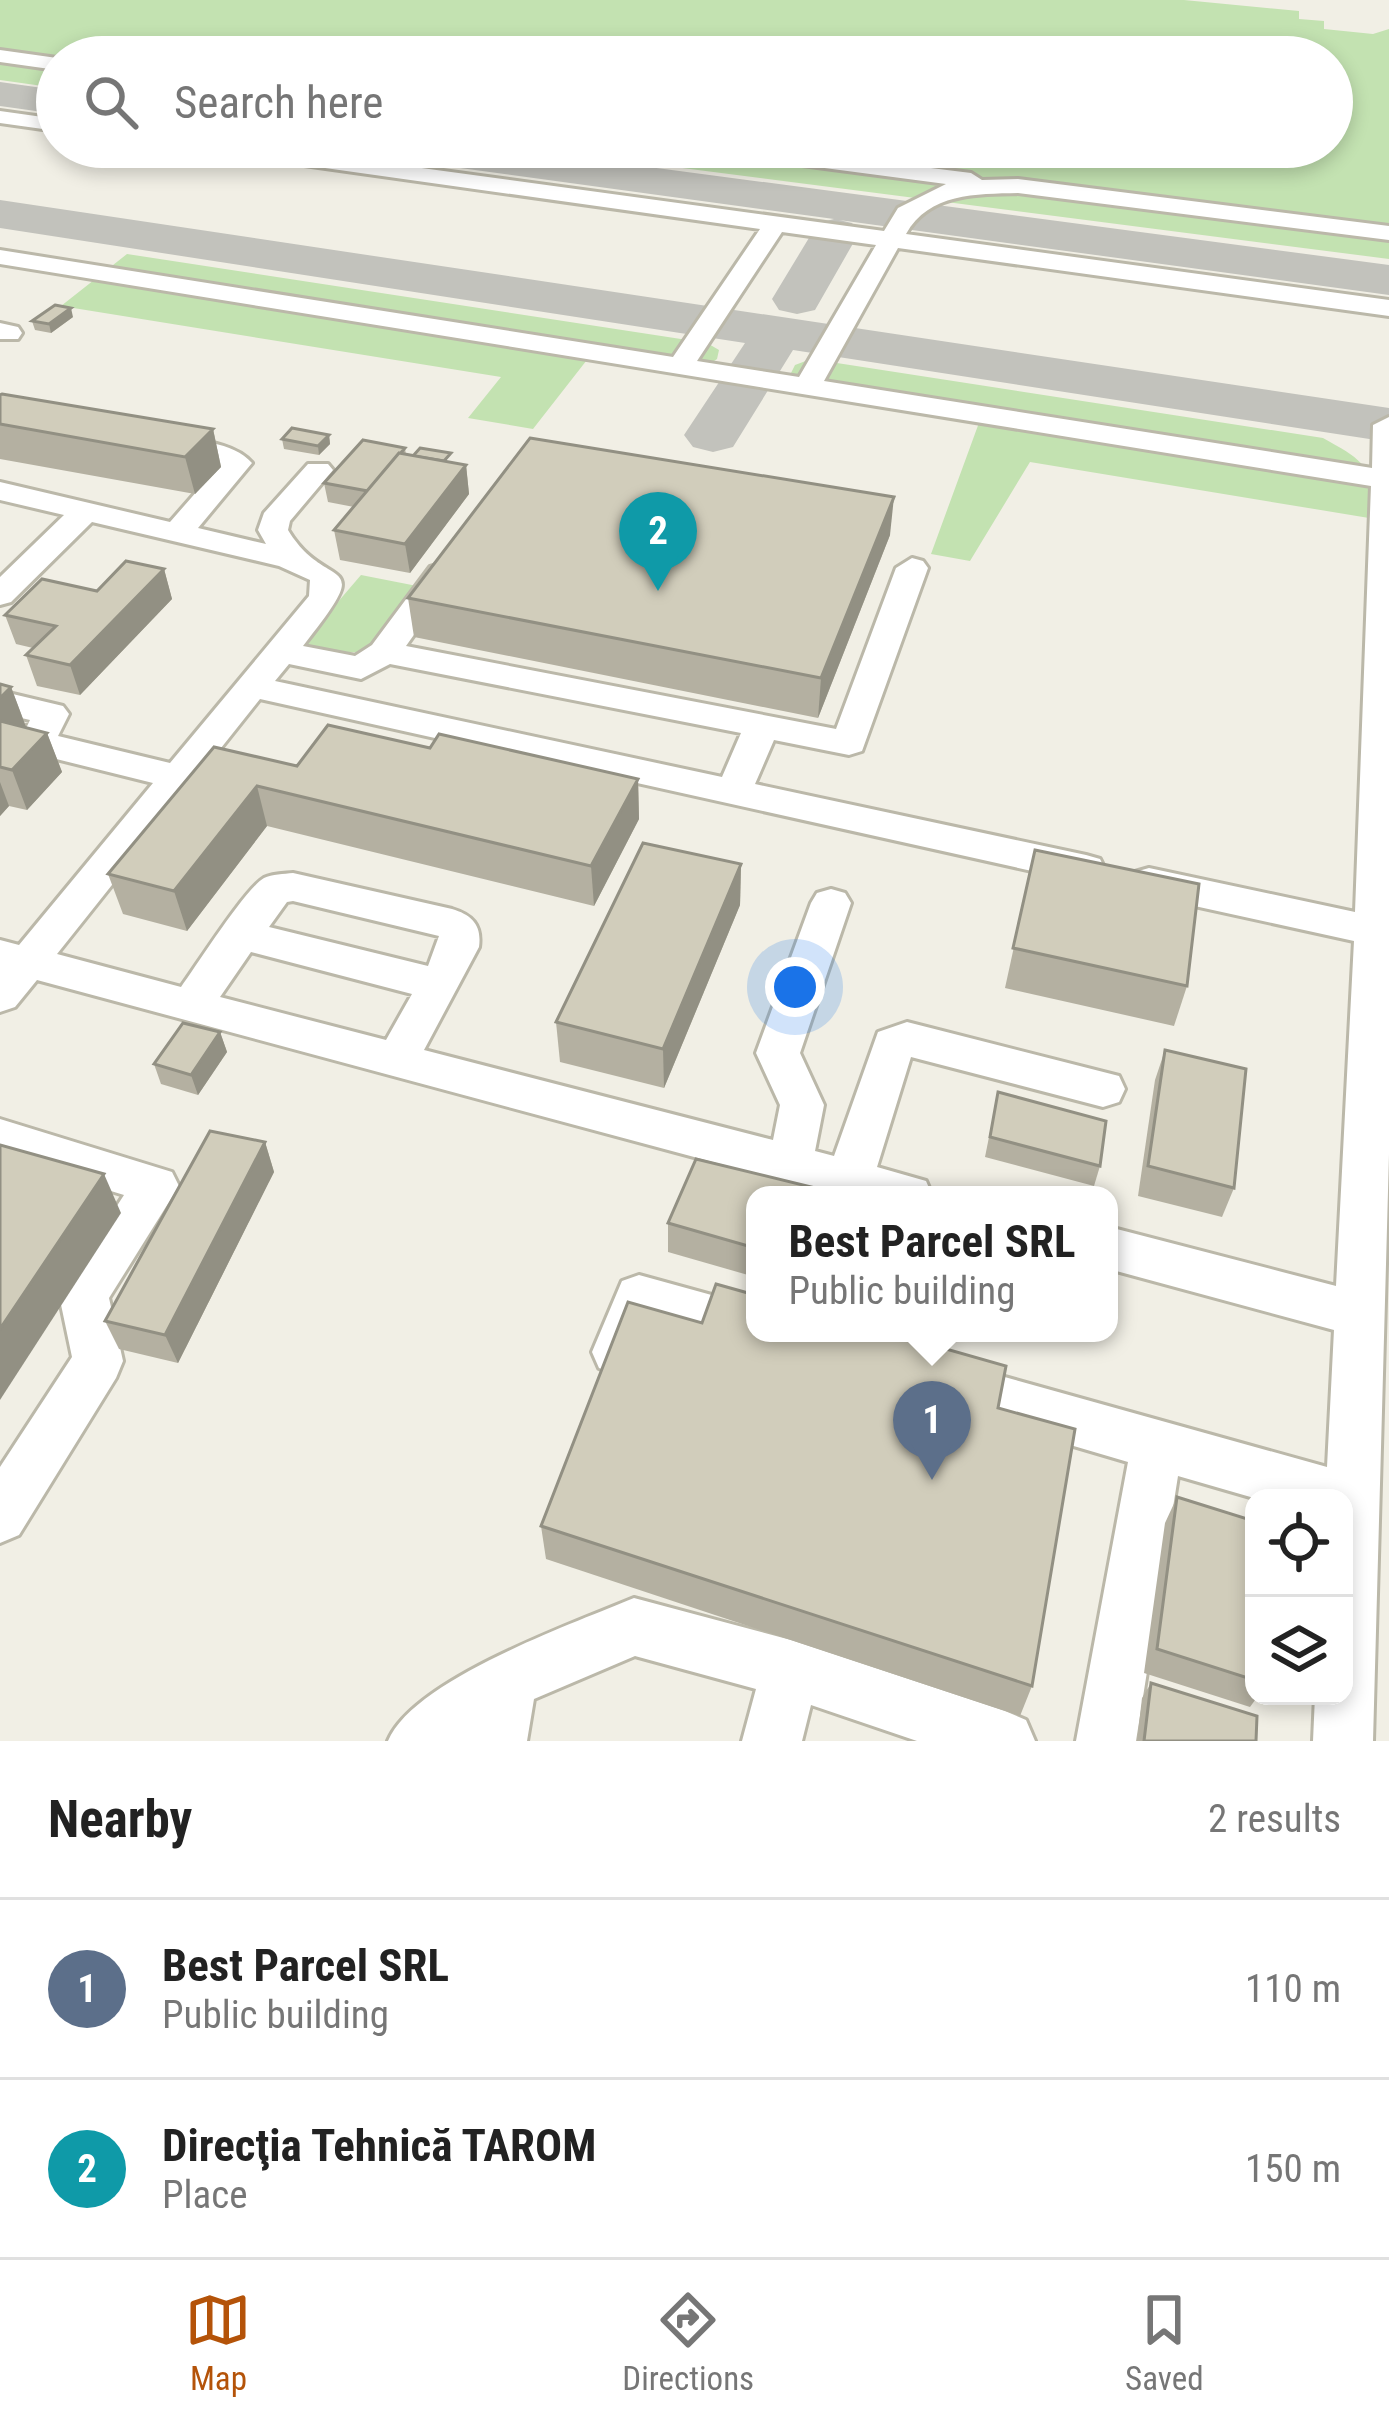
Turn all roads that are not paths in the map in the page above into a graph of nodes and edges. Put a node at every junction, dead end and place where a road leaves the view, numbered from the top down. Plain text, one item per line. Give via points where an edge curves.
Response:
1 (0, 56) edge
2 (36, 61) edge
3 (0, 117) edge
4 (36, 122) edge
5 (373, 168) edge
6 (876, 168) edge
7 (1018, 186) junction
8 (776, 223) junction
9 (1389, 233) edge
10 (892, 239) junction
11 (0, 257) edge
12 (1389, 308) edge
13 (680, 368) junction
14 (806, 388) junction
15 (1387, 424) edge
16 (136, 438) edge
17 (318, 470) dead end
18 (1388, 480) edge
19 (0, 491) edge
20 (88, 509) junction
21 (176, 534) junction
22 (464, 542) edge
23 (290, 560) junction
24 (912, 568) dead end
25 (1387, 578) edge
26 (0, 596) edge
27 (280, 652) junction
28 (384, 652) junction
29 (253, 687) junction
30 (0, 702) edge
31 (761, 727) junction
32 (179, 777) junction
33 (733, 793) junction
34 (831, 903) dead end
35 (1381, 906) edge
36 (238, 934) junction
37 (9, 971) edge
38 (440, 986) junction
39 (191, 1005) junction
40 (397, 1060) junction
41 (1103, 1089) dead end
42 (1379, 1092) edge
43 (0, 1138) edge
44 (788, 1163) junction
45 (850, 1180) junction
46 (874, 1186) edge
47 (1118, 1250) edge
48 (1357, 1314) junction
49 (746, 1327) edge
50 (904, 1372) edge
51 (599, 1397) edge
52 (1157, 1445) junction
53 (1311, 1489) edge
54 (1347, 1489) edge
55 (0, 1516) edge
56 (1345, 1597) edge
57 (790, 1669) junction
58 (508, 1681) junction
59 (418, 1741) edge
60 (497, 1741) edge
61 (772, 1741) edge
62 (1005, 1741) edge
63 (1106, 1741) edge
64 (1343, 1741) edge

1 - 2 lane
3 - 4 lane
5 - 8 lane
6 - 7 lane
7 - 9 lane
7 - 10 lane via 938,193 906,214
8 - 10 lane
8 - 13 lane
10 - 12 lane
10 - 14 lane
11 - 13 lane
13 - 14 lane
14 - 18 lane
15 - 18 lane
16 - 21 lane via 236,459
17 - 23 lane via 275,519
18 - 25 lane
19 - 20 lane
20 - 21 lane
20 - 26 lane
21 - 23 lane
22 - 28 lane
23 - 27 lane via 326,577 328,587
24 - 31 lane via 849,743
25 - 35 lane
27 - 28 lane via 361,668
27 - 29 lane
28 - 31 lane
29 - 32 lane
29 - 33 lane
30 - 32 lane via 51,714 37,743
31 - 33 lane
32 - 37 lane
33 - 35 lane
34 - 44 lane via 778,1053 780,1072 802,1101
35 - 42 lane
36 - 38 lane
36 - 38 lane via 274,889 293,886 452,924 461,933
36 - 39 lane
37 - 39 lane
38 - 40 lane
39 - 40 lane
40 - 44 lane
41 - 45 lane via 907,1039 893,1044
42 - 48 lane
43 - 55 lane via 156,1186 84,1295 98,1361
44 - 45 lane
45 - 46 lane
47 - 48 lane
48 - 54 lane
49 - 51 lane via 639,1297
50 - 52 lane
52 - 53 lane
52 - 63 lane
56 - 64 lane
57 - 58 lane via 634,1627
57 - 61 lane
57 - 62 lane
58 - 59 lane
58 - 60 lane

